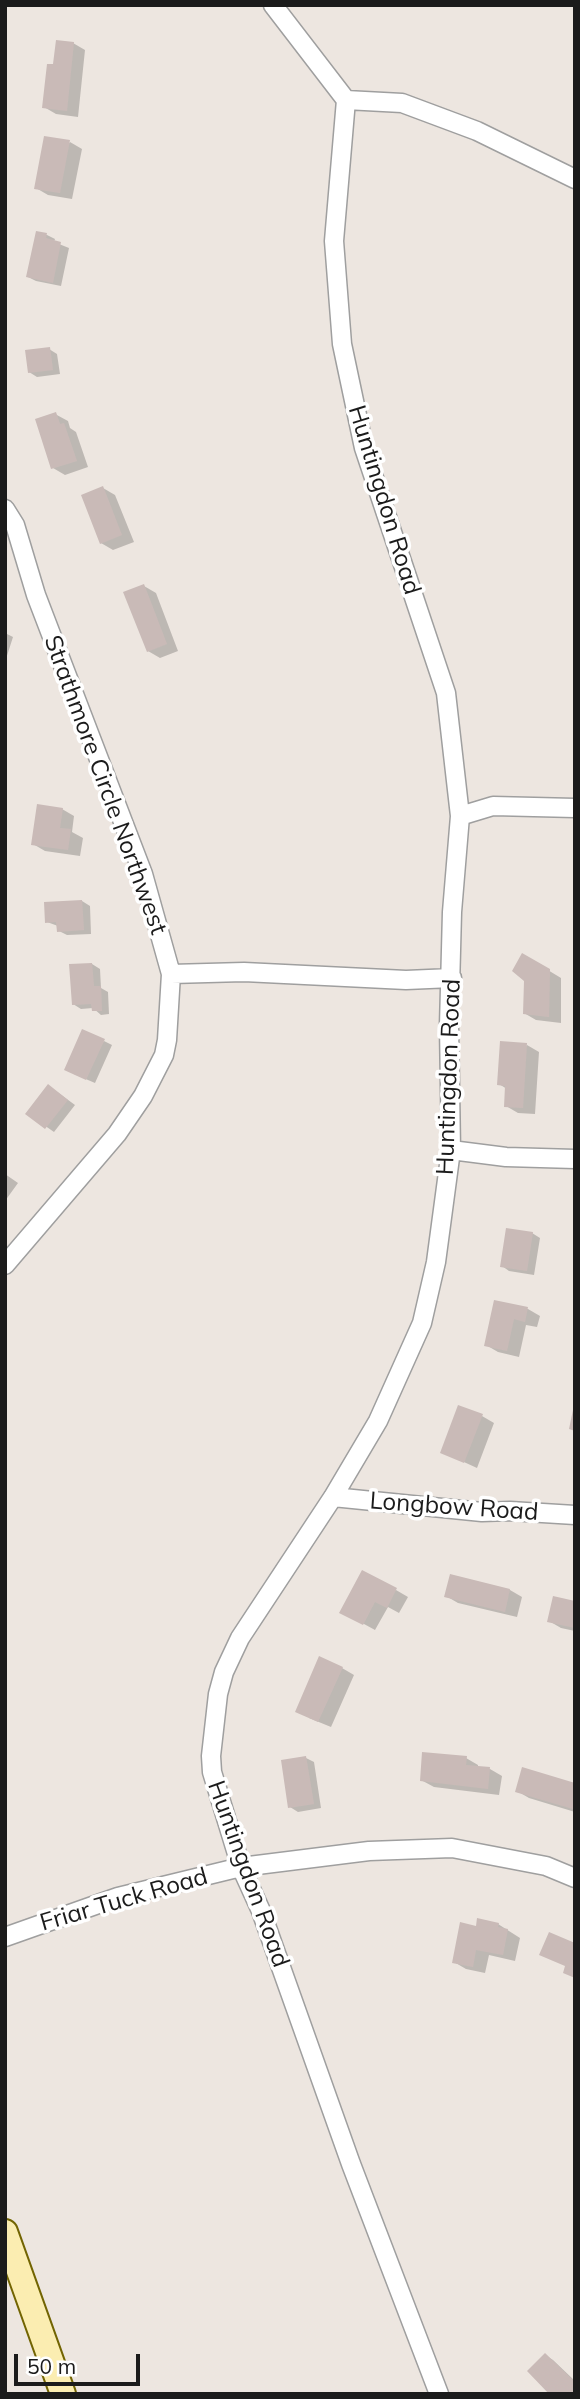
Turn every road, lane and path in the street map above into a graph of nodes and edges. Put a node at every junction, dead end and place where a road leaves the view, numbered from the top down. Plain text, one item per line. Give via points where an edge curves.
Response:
1 (273, 5) edge
2 (346, 100) junction
3 (575, 178) edge
4 (5, 509) edge
5 (575, 808) edge
6 (460, 816) junction
7 (171, 974) junction
8 (452, 978) junction
9 (451, 1150) junction
10 (575, 1159) edge
11 (5, 1265) edge
12 (333, 1497) junction
13 (575, 1516) edge
14 (241, 1867) junction
15 (575, 1878) edge
16 (5, 1937) edge
17 (5, 2232) edge
18 (63, 2394) edge
19 (439, 2394) edge

1 - 2 street
2 - 3 street via 402,103 477,131
2 - 6 street, Huntingdon Road via 334,241 342,344 364,448 446,693
4 - 7 street, Strathmore Circle Northwest via 15,525 40,606 143,874
5 - 6 street via 493,806
6 - 8 street, Huntingdon Road
7 - 8 street
7 - 11 street, Strathmore Circle Northwest via 164,1055 148,1087 117,1134
8 - 9 street, Huntingdon Road
9 - 10 street
9 - 12 street, Huntingdon Road via 436,1262 422,1324 378,1420
12 - 13 street, Longbow Road
12 - 14 street, Huntingdon Road via 240,1638 218,1694 212,1772
14 - 15 street, Friar Tuck Road via 369,1851 452,1848 546,1867
14 - 16 street, Friar Tuck Road via 118,1897
14 - 19 street, Huntingdon Road
17 - 18 main road

